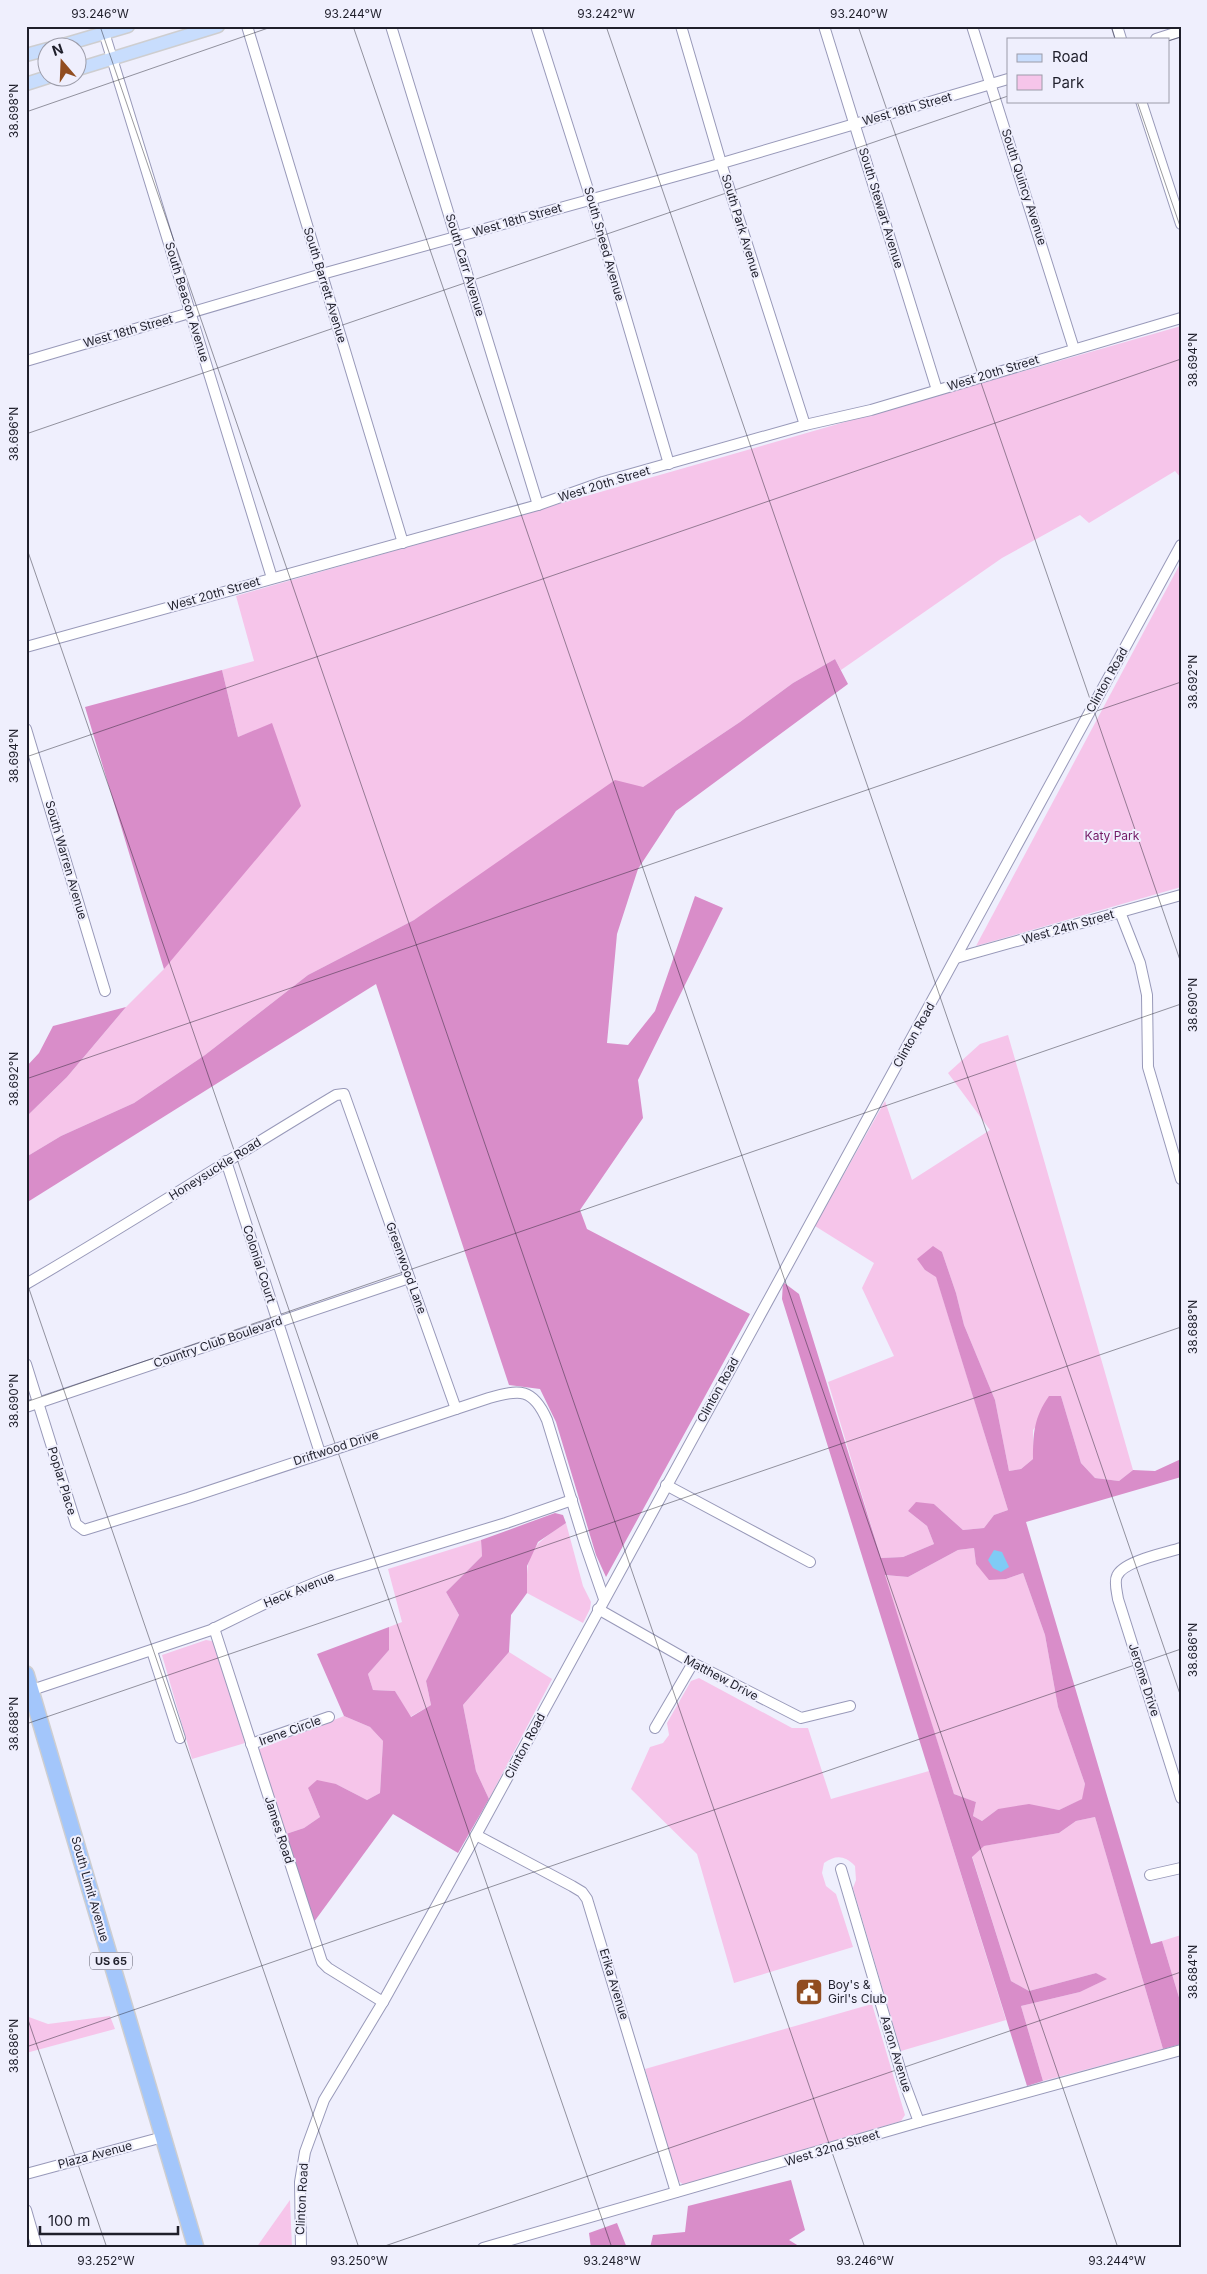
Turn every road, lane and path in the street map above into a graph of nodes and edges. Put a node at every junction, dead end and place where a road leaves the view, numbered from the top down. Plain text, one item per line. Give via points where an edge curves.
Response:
1 (128, 26) edge
2 (218, 26) edge
3 (247, 26) edge
4 (392, 26) edge
5 (536, 26) edge
6 (681, 26) edge
7 (824, 26) edge
8 (972, 26) edge
9 (1117, 26) edge
10 (103, 30) edge
11 (1181, 32) edge
12 (81, 38) edge
13 (1121, 38) edge
14 (1160, 38) edge
15 (112, 59) junction
16 (88, 66) edge
17 (1007, 79) edge
18 (991, 84) junction
19 (1141, 102) edge
20 (855, 123) junction
21 (721, 163) junction
22 (591, 199) junction
23 (1181, 224) edge
24 (457, 237) junction
25 (322, 274) junction
26 (190, 313) junction
27 (1181, 318) edge
28 (1074, 349) junction
29 (26, 361) edge
30 (938, 390) junction
31 (805, 425) junction
32 (669, 464) junction
33 (538, 505) junction
34 (403, 543) junction
35 (1181, 545) edge
36 (272, 578) junction
37 (26, 647) edge
38 (26, 729) edge
39 (1181, 895) edge
40 (1120, 912) junction
41 (956, 958) junction
42 (104, 991) dead end
43 (357, 1127) joint
44 (226, 1161) junction
45 (1181, 1179) edge
46 (409, 1278) junction
47 (26, 1284) edge
48 (278, 1322) junction
49 (26, 1364) edge
50 (39, 1403) junction
51 (26, 1407) edge
52 (456, 1408) junction
53 (320, 1453) junction
54 (666, 1485) junction
55 (572, 1500) junction
56 (148, 1511) joint
57 (1181, 1548) edge
58 (810, 1562) dead end
59 (604, 1598) junction
60 (598, 1610) junction
61 (214, 1628) junction
62 (152, 1651) junction
63 (693, 1663) junction
64 (26, 1674) edge
65 (29, 1691) edge
66 (850, 1706) dead end
67 (329, 1717) dead end
68 (655, 1728) dead end
69 (180, 1738) dead end
70 (251, 1744) junction
71 (1181, 1798) edge
72 (476, 1835) junction
73 (1181, 1868) edge
74 (841, 1869) dead end
75 (1150, 1875) dead end
76 (383, 2002) junction
77 (1181, 2050) edge
78 (918, 2122) junction
79 (163, 2137) junction
80 (26, 2174) edge
81 (676, 2192) junction
82 (26, 2210) edge
83 (37, 2248) edge
84 (196, 2248) edge
85 (301, 2248) edge
86 (483, 2248) edge

1 - 10 main road
2 - 15 main road
3 - 25 street, South Barrett Avenue
4 - 24 street, South Carr Avenue
5 - 22 street, South Sneed Avenue
6 - 21 street, South Park Avenue
7 - 20 street, South Stewart Avenue
8 - 18 street, South Quincy Avenue
9 - 13 street
10 - 12 main road
10 - 15 street, South Beacon Avenue
11 - 14 street
15 - 16 main road
15 - 26 street, South Beacon Avenue
17 - 18 street, West 18th Street
18 - 20 street, West 18th Street
18 - 28 street, South Quincy Avenue
19 - 23 street
20 - 21 street, West 18th Street
20 - 30 street, South Stewart Avenue
21 - 22 street, West 18th Street
21 - 31 street, South Park Avenue
22 - 24 street, West 18th Street
22 - 32 street, South Sneed Avenue
24 - 25 street, West 18th Street
24 - 33 street, South Carr Avenue
25 - 26 street, West 18th Street
25 - 34 street, South Barrett Avenue
26 - 29 street, West 18th Street
26 - 36 street, South Beacon Avenue
27 - 28 street, West 20th Street
28 - 30 street, West 20th Street
30 - 31 street, West 20th Street
31 - 32 street, West 20th Street
32 - 33 street, West 20th Street
33 - 34 street, West 20th Street
34 - 36 street, West 20th Street
35 - 41 street, Clinton Road
36 - 37 street, West 20th Street
38 - 42 street, South Warren Avenue
39 - 40 street, West 24th Street
40 - 41 street, West 24th Street
40 - 45 street via 1140,963 1147,995 1148,1067
41 - 54 street, Clinton Road
43 - 44 street, Honeysuckle Road via 347,1099 341,1093
43 - 46 street, Greenwood Lane
44 - 47 street, Honeysuckle Road
44 - 48 street, Colonial Court
46 - 48 street, Country Club Boulevard
46 - 52 street, Greenwood Lane
48 - 50 street, Country Club Boulevard
48 - 53 street, Colonial Court
49 - 50 street, Poplar Place
50 - 51 street, Country Club Boulevard
50 - 56 street, Poplar Place via 76,1524 80,1528 95,1528
52 - 53 street, Driftwood Drive
52 - 55 street, Driftwood Drive via 507,1393 526,1393 538,1402 547,1420
53 - 56 street, Driftwood Drive
54 - 58 street
54 - 59 street, Clinton Road
55 - 59 street
55 - 61 street, Heck Avenue via 332,1576
57 - 71 street, Jerome Drive via 1127,1565 1116,1577 1118,1599
59 - 60 street, Clinton Road
60 - 63 street, Matthew Drive
60 - 72 street, Clinton Road
61 - 62 street, Heck Avenue
61 - 70 street, James Road
62 - 65 street, Heck Avenue
62 - 69 street
63 - 66 street, Matthew Drive via 802,1718
63 - 68 street
64 - 65 highway, South Limit Avenue / US 65
65 - 79 highway, South Limit Avenue / US 65
67 - 70 street, Irene Circle
70 - 76 street, James Road via 322,1962
72 - 76 street, Clinton Road
72 - 81 street, Erika Avenue via 572,1886 587,1899
73 - 75 street
74 - 78 street, Aaron Avenue
76 - 85 street, Clinton Road via 324,2100 305,2152 300,2182
77 - 78 street, West 32nd Street
78 - 81 street, West 32nd Street
79 - 80 street, Plaza Avenue
79 - 84 highway, South Limit Avenue / US 65
81 - 86 street, West 32nd Street
82 - 83 street

